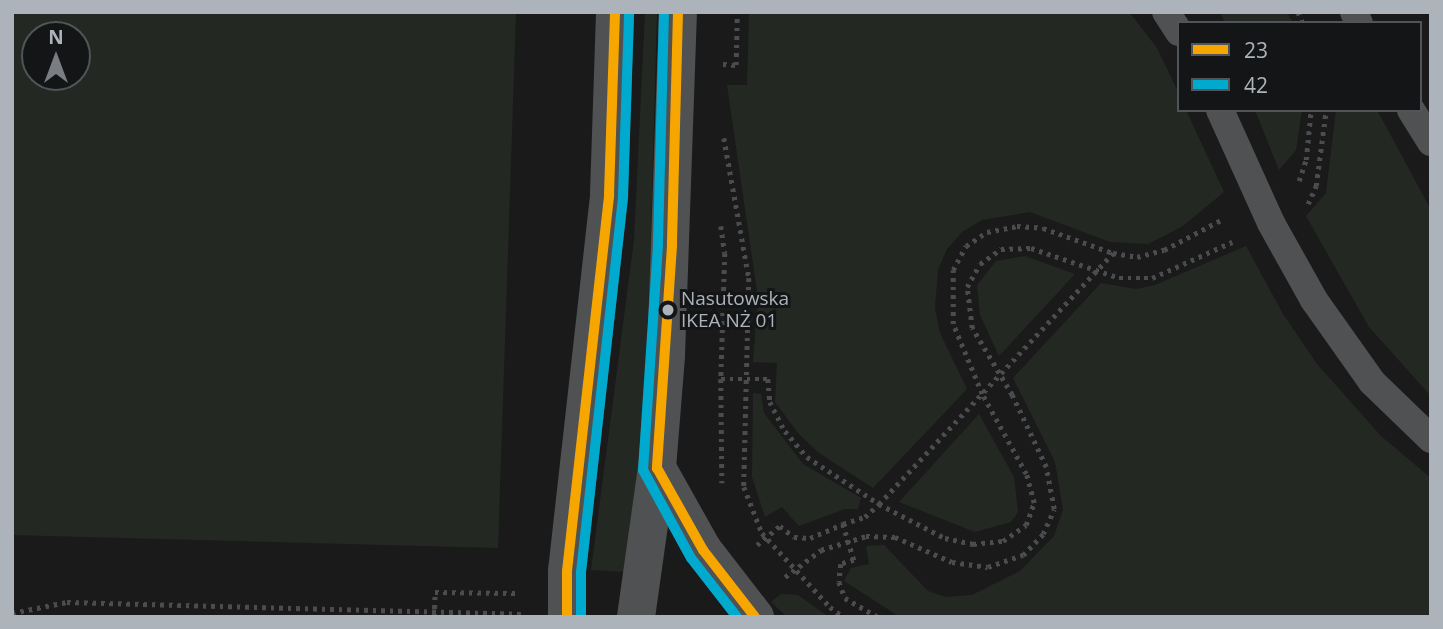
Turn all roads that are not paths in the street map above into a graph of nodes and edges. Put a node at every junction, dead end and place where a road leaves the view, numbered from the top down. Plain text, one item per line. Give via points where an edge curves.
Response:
1 (615, 12) edge
2 (678, 12) edge
3 (1166, 12) edge
4 (1177, 29) edge
5 (1221, 112) edge
6 (1412, 112) edge
7 (1431, 142) edge
8 (1431, 439) edge
9 (657, 468) junction
10 (567, 616) edge
11 (636, 617) edge
12 (755, 617) edge

1 - 10 street via 609,194 565,582
2 - 9 street via 671,260
3 - 4 lane
5 - 8 lane via 1271,223 1351,356
6 - 7 lane
9 - 11 street
9 - 12 street via 703,550

